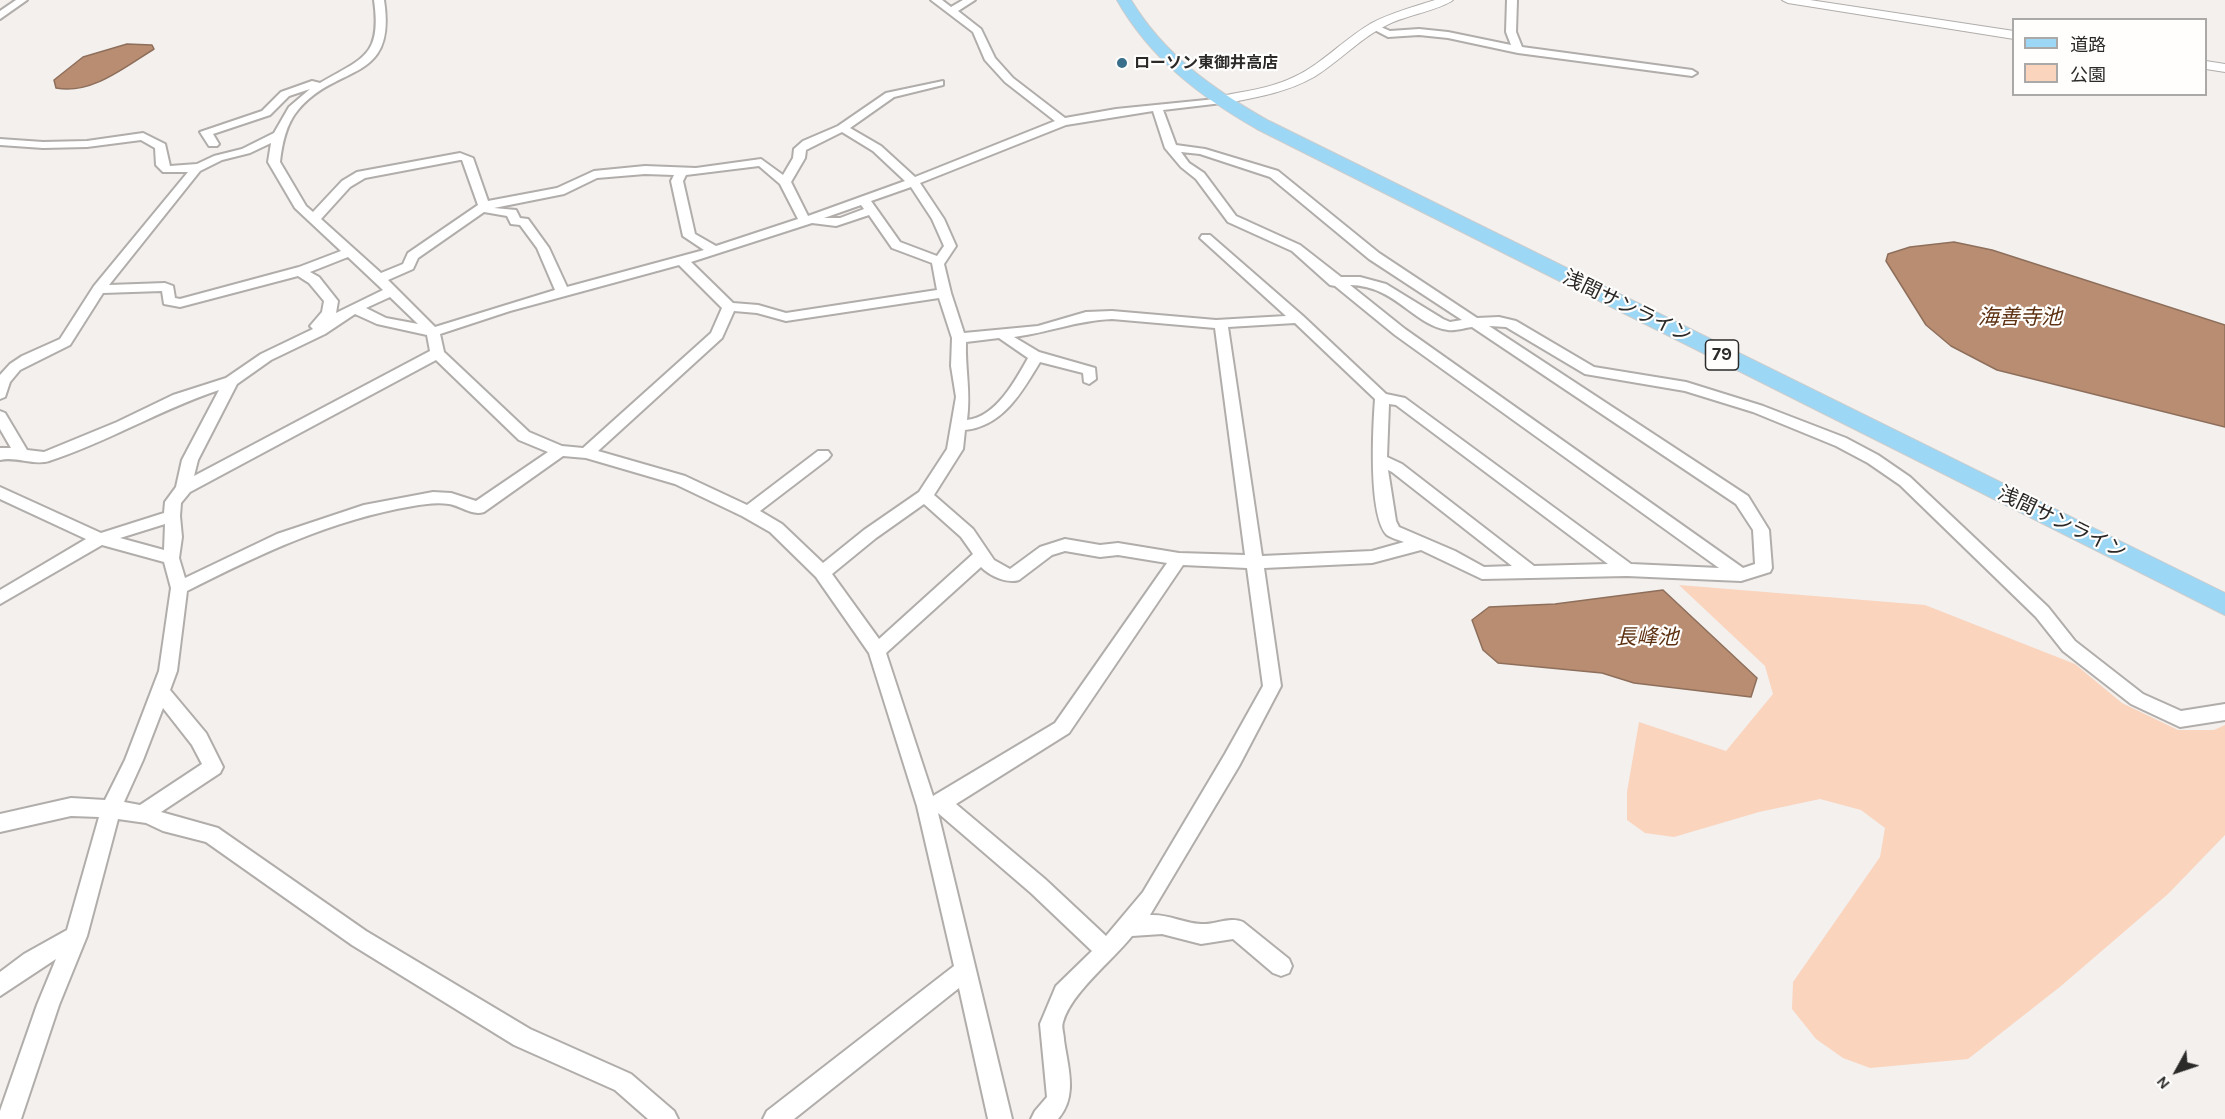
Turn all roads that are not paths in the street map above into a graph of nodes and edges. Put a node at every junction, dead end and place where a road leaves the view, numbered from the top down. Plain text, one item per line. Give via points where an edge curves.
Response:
1 (22, 0) edge
2 (379, 0) edge
3 (936, 0) edge
4 (970, 0) edge
5 (1124, 0) edge
6 (1447, 0) edge
7 (1512, 0) edge
8 (1788, 0) edge
9 (951, 11) junction
10 (0, 16) edge
11 (1374, 27) junction
12 (2012, 35) edge
13 (1518, 50) junction
14 (2207, 65) edge
15 (2225, 68) edge
16 (1692, 73) dead end
17 (939, 83) dead end
18 (324, 86) junction
19 (1222, 100) junction
20 (1157, 108) junction
21 (1063, 122) junction
22 (842, 128) junction
23 (280, 135) junction
24 (0, 142) edge
25 (213, 144) dead end
26 (1170, 148) junction
27 (200, 167) junction
28 (682, 171) junction
29 (785, 182) junction
30 (913, 182) junction
31 (867, 205) junction
32 (480, 209) junction
33 (314, 219) junction
34 (808, 220) junction
35 (1206, 238) dead end
36 (715, 251) junction
37 (350, 252) junction
38 (682, 260) junction
39 (940, 261) junction
40 (300, 271) junction
41 (380, 279) junction
42 (1335, 282) junction
43 (99, 289) junction
44 (391, 291) junction
45 (562, 292) junction
46 (944, 293) junction
47 (729, 307) junction
48 (356, 309) junction
49 (1299, 319) junction
50 (1474, 322) junction
51 (1221, 324) junction
52 (433, 332) junction
53 (1001, 333) junction
54 (309, 336) junction
55 (959, 338) junction
56 (437, 353) junction
57 (1035, 357) junction
58 (21, 363) junction
59 (0, 364) edge
60 (1089, 379) dead end
61 (231, 381) junction
62 (0, 394) edge
63 (1382, 398) junction
64 (0, 416) edge
65 (958, 426) junction
66 (560, 451) junction
67 (586, 453) junction
68 (0, 454) edge
69 (22, 455) junction
70 (823, 455) dead end
71 (1379, 460) junction
72 (184, 488) junction
73 (0, 493) edge
74 (924, 496) junction
75 (748, 512) junction
76 (172, 516) junction
77 (100, 539) junction
78 (1421, 544) junction
79 (981, 557) junction
80 (171, 558) junction
81 (1179, 559) junction
82 (1255, 562) junction
83 (1627, 570) junction
84 (1531, 572) junction
85 (822, 573) junction
86 (1741, 574) junction
87 (179, 588) junction
88 (0, 598) edge
89 (2225, 605) edge
90 (877, 651) junction
91 (161, 693) junction
92 (2225, 712) edge
93 (934, 804) junction
94 (111, 809) junction
95 (142, 814) junction
96 (0, 823) edge
97 (1127, 927) junction
98 (76, 936) junction
99 (1107, 951) junction
100 (1281, 966) dead end
101 (965, 970) junction
102 (0, 986) edge
103 (9, 1119) edge
104 (666, 1119) edge
105 (775, 1119) edge
106 (999, 1119) edge
107 (1043, 1119) edge

1 - 10 street
2 - 18 street via 379,46 370,57
3 - 9 street
4 - 9 street
5 - 19 main road, 浅間サンライン / 79 via 1160,50
6 - 11 street
7 - 13 street via 1511,32
8 - 12 street
9 - 21 street via 976,30 983,48 1024,94
11 - 13 street via 1388,34 1448,34
11 - 19 street via 1299,80
13 - 16 street
14 - 15 street
17 - 22 street via 890,95
18 - 23 street via 296,105
18 - 25 street via 312,84 295,90 266,113 206,132
19 - 20 street
19 - 89 main road, 浅間サンライン / 79 via 1328,159
20 - 21 street
20 - 26 street
21 - 30 street
22 - 29 street via 807,142
22 - 30 street via 882,151
23 - 27 street
23 - 33 street via 274,162 301,208
24 - 27 street via 87,144 143,136 161,146 162,165 167,170
26 - 42 street via 1200,176 1232,219 1296,248
26 - 50 street via 1201,151 1274,174 1374,256
27 - 43 street
28 - 29 street via 762,162
28 - 32 street via 606,172 560,191
28 - 36 street via 677,181 689,236
29 - 34 street
30 - 31 street
30 - 39 street via 932,205 950,246
31 - 34 street via 836,223
31 - 39 street via 896,245
32 - 33 street via 467,158 460,156 361,175 346,184
32 - 41 street via 413,256 408,266
32 - 45 street via 512,213 515,221 524,222 543,248
33 - 37 street
34 - 36 street
35 - 49 street
36 - 38 street
37 - 40 street
37 - 41 street
38 - 45 street
38 - 47 street
39 - 46 street
40 - 43 street via 180,303 169,301 165,287
40 - 54 street via 314,280 331,301 329,313
41 - 44 street
42 - 50 street via 1369,281 1450,326
42 - 86 street
43 - 58 street via 65,342
44 - 48 street
44 - 52 street
45 - 52 street
46 - 47 street via 786,317 758,309
46 - 55 street
47 - 67 street via 717,335
48 - 52 street via 382,321
48 - 54 street
49 - 51 street
49 - 63 street
50 - 86 street via 1742,500 1761,530 1764,568
50 - 92 street via 1511,324 1590,371 1686,387 1758,409 1841,442 1905,481 2042,612 2069,646 2137,699 2180,719
51 - 53 street via 1095,315 1039,330
51 - 82 street
52 - 56 street
53 - 55 street
53 - 57 street via 1020,351
54 - 61 street via 266,357
55 - 65 street via 963,397
56 - 66 street via 524,436
56 - 72 street
57 - 60 street via 1084,368 1090,371
57 - 65 street via 1021,381 989,416 978,423
58 - 59 street
58 - 62 street via 3,381
61 - 69 street via 178,399 45,457
61 - 72 street via 190,460
63 - 71 street
63 - 83 street via 1400,401
64 - 69 street
65 - 74 street via 955,449
66 - 67 street
66 - 87 street via 478,508 448,498 416,499 326,519
67 - 75 street via 680,480
68 - 69 street
70 - 75 street
71 - 78 street via 1388,521 1393,531
71 - 84 street via 1397,468
72 - 76 street via 173,501
73 - 77 street
74 - 79 street via 969,535
74 - 85 street
75 - 85 street via 776,528
76 - 77 street
76 - 80 street
77 - 80 street
77 - 88 street
78 - 82 street via 1371,557
78 - 84 street via 1482,573
79 - 81 street via 997,572 1013,576 1046,551 1065,545
79 - 90 street
80 - 87 street
81 - 82 street
81 - 93 street via 1062,728
82 - 97 street via 1272,686 1149,899
83 - 84 street
83 - 86 street
85 - 90 street
87 - 91 street via 172,651
90 - 93 street
91 - 94 street
91 - 95 street via 199,739 213,767
93 - 99 street via 1038,886
93 - 101 street
94 - 95 street
94 - 96 street via 71,807
94 - 98 street
95 - 104 street via 211,834 359,938 522,1037 623,1082
97 - 99 street
97 - 100 street via 1162,924 1201,934 1236,928
98 - 102 street
98 - 103 street
99 - 107 street via 1064,994 1051,1024 1059,1101
101 - 105 street
101 - 106 street

